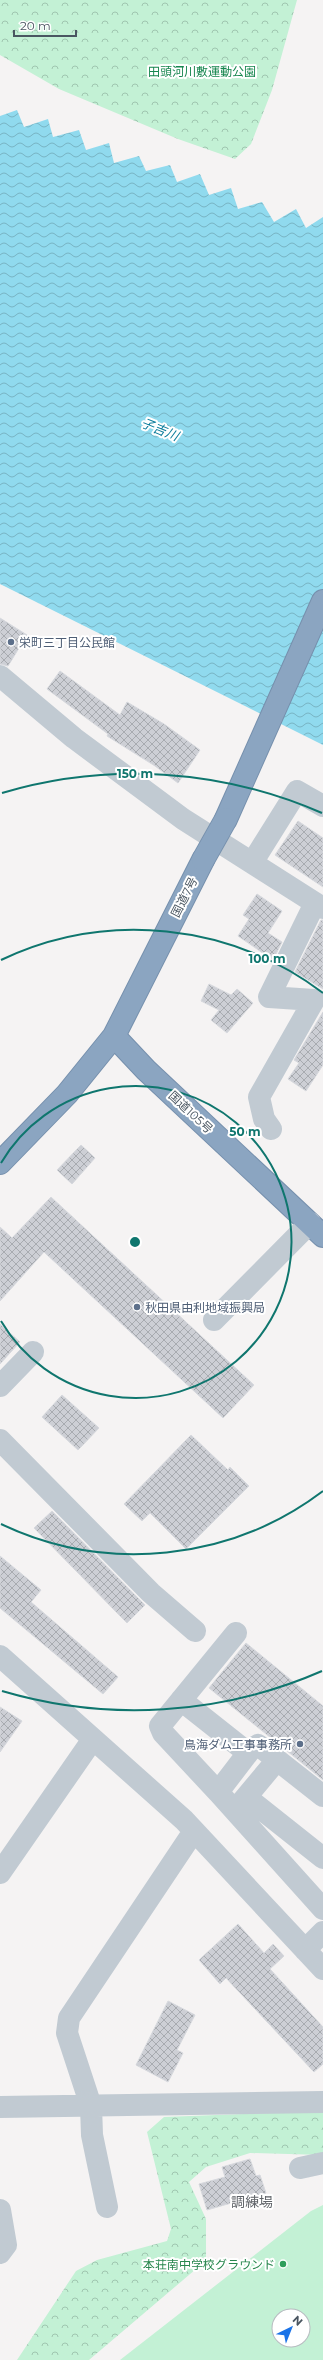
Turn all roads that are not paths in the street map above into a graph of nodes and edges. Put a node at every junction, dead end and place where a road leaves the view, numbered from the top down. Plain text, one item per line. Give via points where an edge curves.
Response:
1 (323, 601) edge
2 (4, 679) edge
3 (323, 806) edge
4 (252, 863) junction
5 (319, 906) edge
6 (114, 1036) junction
7 (271, 1129) dead end
8 (0, 1163) edge
9 (316, 1229) edge
10 (214, 1320) dead end
11 (33, 1352) dead end
12 (0, 1386) edge
13 (0, 1440) edge
14 (195, 1631) dead end
15 (236, 1633) dead end
16 (0, 1656) edge
17 (181, 1700) junction
18 (93, 1739) junction
19 (242, 1760) junction
20 (276, 1760) junction
21 (218, 1792) junction
22 (323, 1796) edge
23 (246, 1797) junction
24 (194, 1831) junction
25 (323, 1858) edge
26 (0, 1873) edge
27 (323, 1909) edge
28 (323, 1932) edge
29 (305, 1950) junction
30 (323, 1970) edge
31 (323, 2102) edge
32 (91, 2106) junction
33 (0, 2107) edge
34 (323, 2163) edge
35 (300, 2168) dead end
36 (107, 2207) dead end
37 (0, 2210) edge
38 (0, 2253) edge

1 - 6 highway, 国道7号, bridge via 226,819
2 - 4 street via 74,738 176,814
3 - 4 street via 297,791
4 - 5 street
5 - 7 street via 269,997 314,1000 259,1097 264,1118
6 - 8 highway, 国道7号 via 67,1094
6 - 9 highway, 国道105号 via 146,1070
9 - 10 street
11 - 12 street
13 - 14 street via 151,1593
15 - 17 street
16 - 18 street
17 - 19 street
17 - 21 street via 160,1726
18 - 24 street
18 - 26 street
19 - 20 street via 258,1745
19 - 21 street
19 - 23 street
20 - 22 street
20 - 23 street
21 - 23 street
23 - 25 street
23 - 27 street
24 - 29 street
24 - 32 street via 69,2018 67,2033
28 - 29 street
29 - 30 street
31 - 32 street
32 - 33 street
32 - 36 street via 92,2135
34 - 35 street
37 - 38 street via 6,2245

